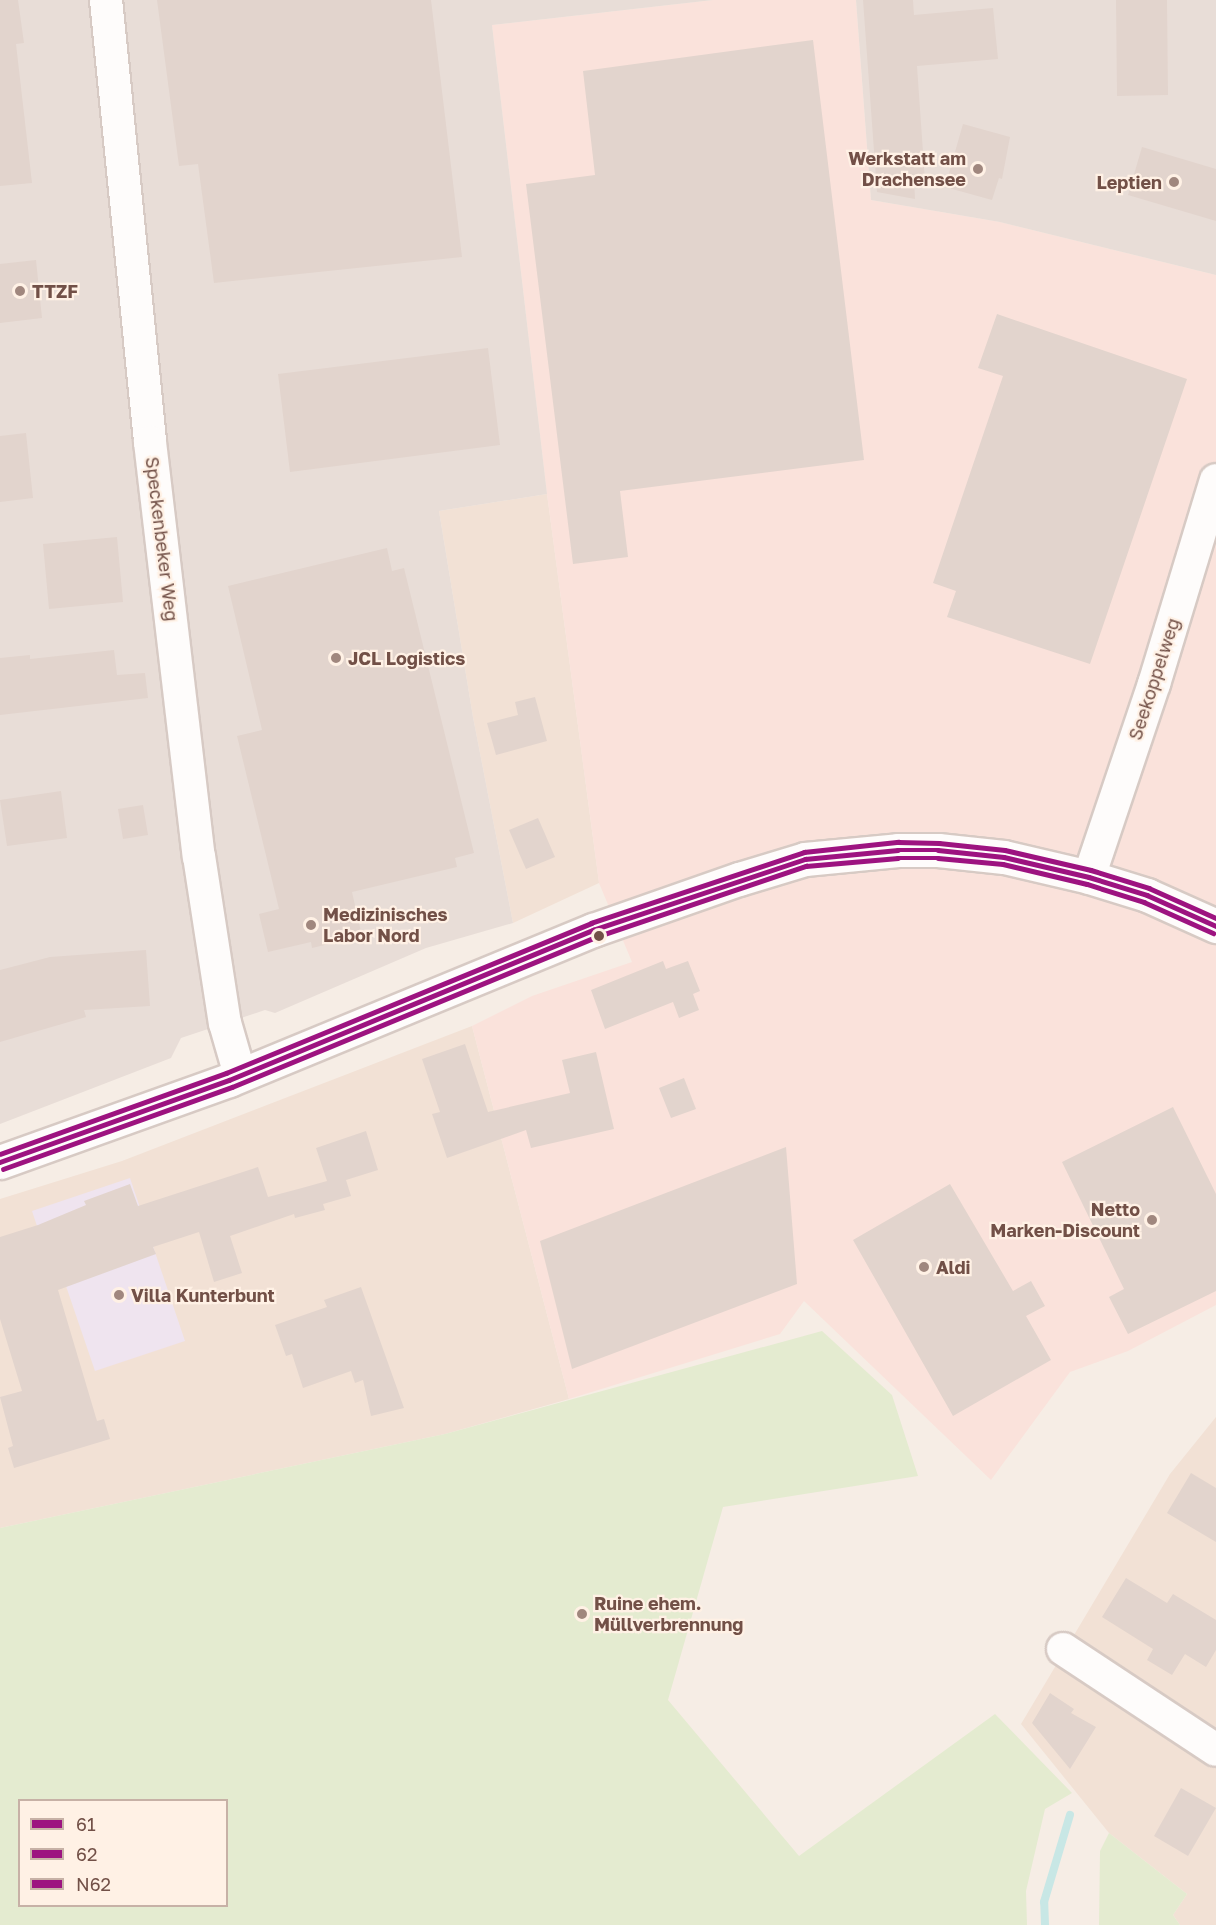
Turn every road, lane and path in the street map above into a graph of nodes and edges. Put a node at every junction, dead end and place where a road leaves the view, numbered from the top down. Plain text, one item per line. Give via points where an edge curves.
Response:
1 (106, 0) edge
2 (1216, 480) edge
3 (1089, 877) junction
4 (1216, 926) edge
5 (240, 1075) junction
6 (0, 1162) edge
7 (1063, 1649) dead end
8 (1213, 1743) edge

1 - 5 street, Speckenbeker Weg via 150,442 199,856 225,1023
2 - 3 street, Seekoppelweg via 1154,684
3 - 4 street via 1146,895
3 - 5 street via 1004,857 938,850 898,849 805,860 593,930
5 - 6 street
7 - 8 street

